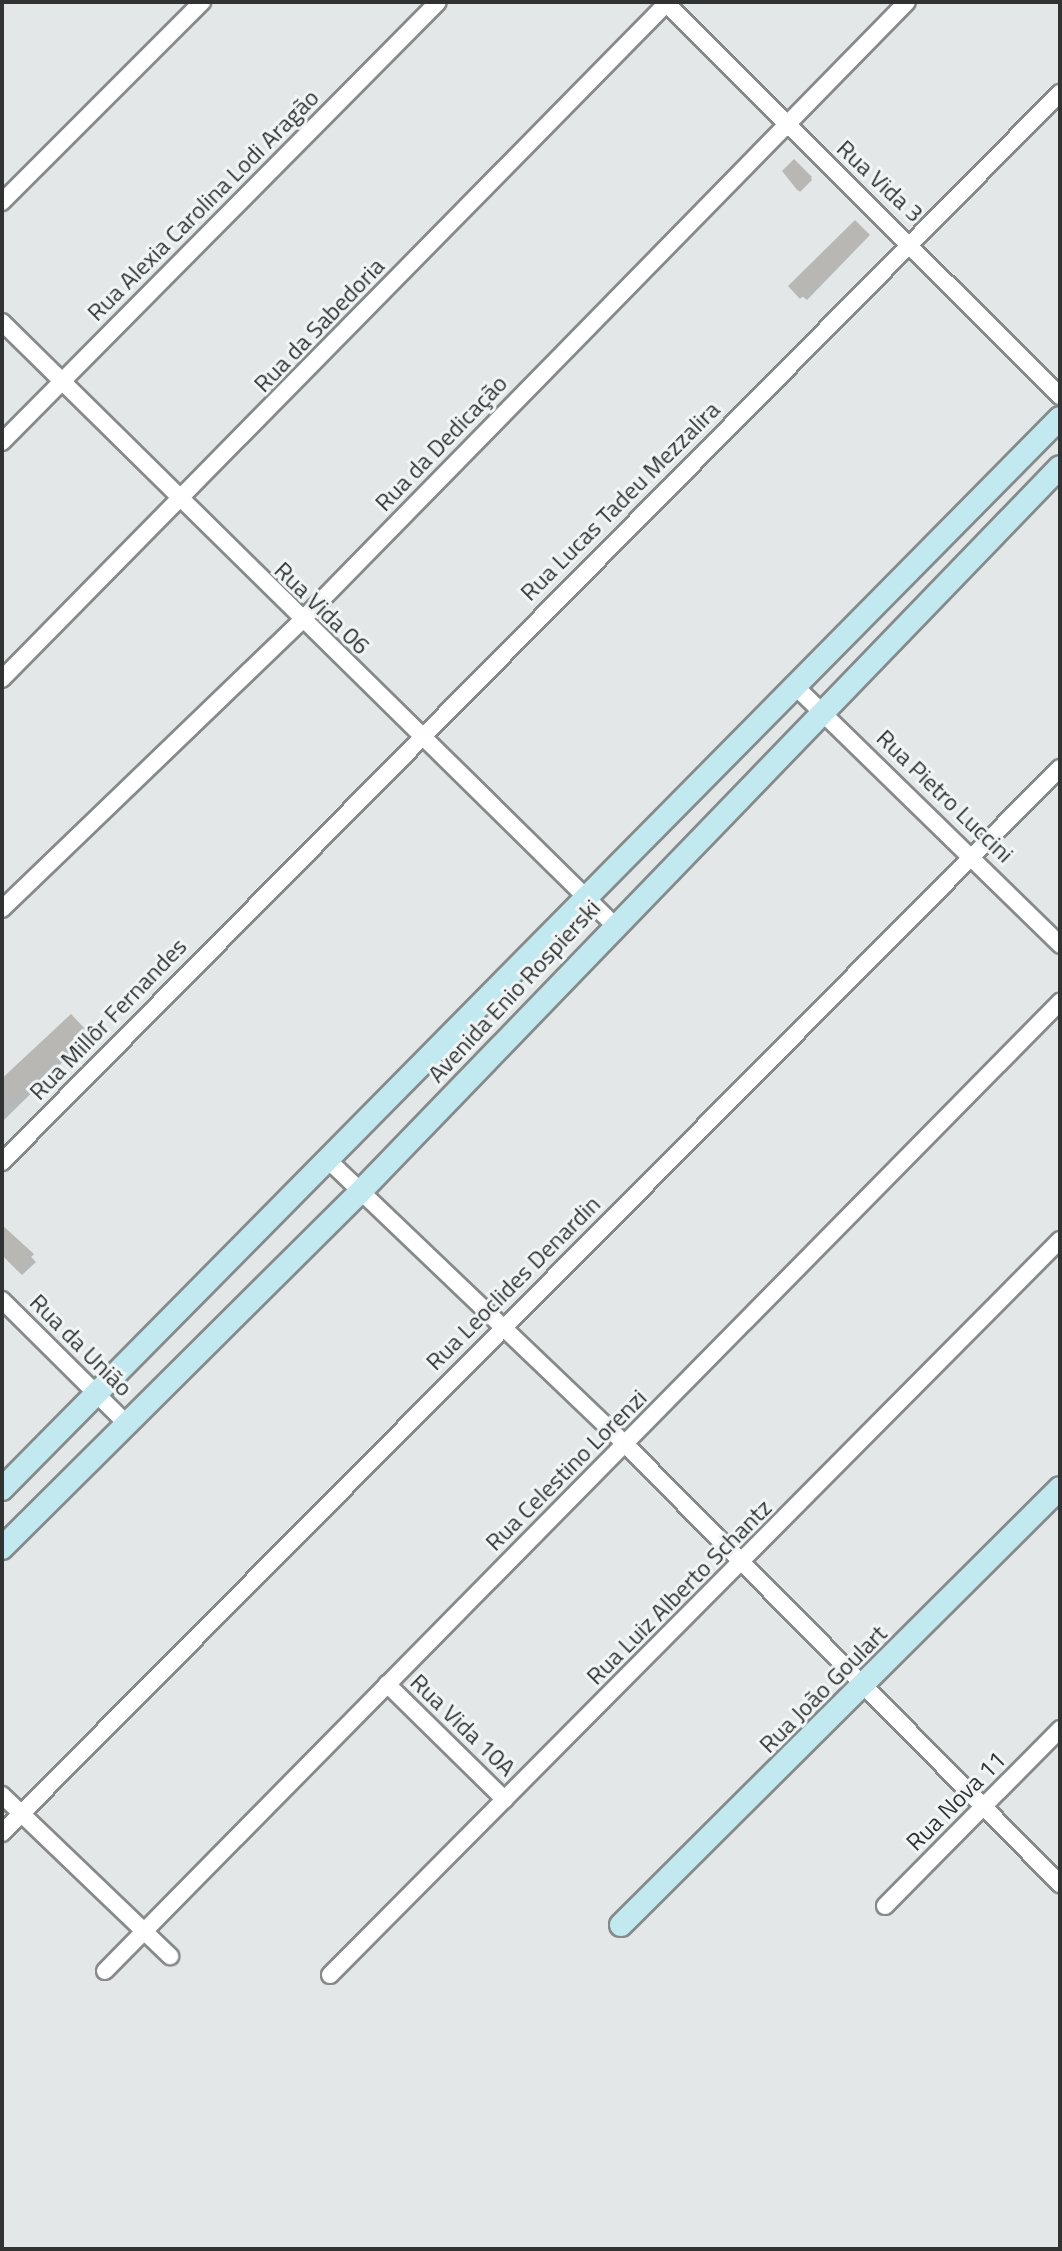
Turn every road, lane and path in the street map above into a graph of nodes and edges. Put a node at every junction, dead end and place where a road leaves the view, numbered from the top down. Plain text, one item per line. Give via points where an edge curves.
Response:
1 (202, 2) edge
2 (438, 2) edge
3 (907, 2) edge
4 (667, 3) edge
5 (1060, 93) edge
6 (784, 124) junction
7 (2, 202) edge
8 (911, 243) junction
9 (2, 322) edge
10 (64, 380) junction
11 (1060, 396) edge
12 (1060, 418) edge
13 (2, 442) edge
14 (1060, 467) edge
15 (179, 502) junction
16 (301, 621) junction
17 (2, 679) edge
18 (794, 685) junction
19 (822, 710) junction
20 (421, 736) junction
21 (1060, 768) edge
22 (974, 856) junction
23 (584, 895) junction
24 (2, 909) edge
25 (613, 924) junction
26 (216, 944) joint
27 (1060, 945) edge
28 (1060, 1002) edge
29 (327, 1159) junction
30 (2, 1162) edge
31 (361, 1191) junction
32 (1060, 1240) edge
33 (2, 1300) edge
34 (504, 1326) junction
35 (97, 1395) junction
36 (127, 1424) junction
37 (625, 1444) junction
38 (1060, 1488) edge
39 (2, 1489) edge
40 (2, 1548) edge
41 (742, 1564) junction
42 (387, 1684) junction
43 (863, 1686) junction
44 (1060, 1729) edge
45 (2, 1795) edge
46 (505, 1800) junction
47 (983, 1807) junction
48 (21, 1813) junction
49 (2, 1833) edge
50 (1060, 1884) edge
51 (885, 1906) dead end
52 (621, 1925) dead end
53 (144, 1932) junction
54 (170, 1956) dead end
55 (105, 1971) dead end
56 (330, 1975) dead end

1 - 7 street
2 - 10 street, Rua Alexia Carolina Lodi Aragão
3 - 6 street, Rua da Dedicação
4 - 6 street, Rua Vida 3
4 - 15 street, Rua da Sabedoria
5 - 8 street, Rua Lucas Tadeu Mezzalira
6 - 8 street, Rua Vida 3
6 - 16 street, Rua da Dedicação
8 - 11 street, Rua Vida 3
8 - 20 street, Rua Lucas Tadeu Mezzalira
9 - 10 street, Rua Vida 06
10 - 13 street, Rua Alexia Carolina Lodi Aragão
10 - 15 street, Rua Vida 06
12 - 18 street, Avenida Enio Rospierski
14 - 19 street, Avenida Enio Rospierski
15 - 16 street, Rua Vida 06
15 - 17 street, Rua da Sabedoria
16 - 20 street, Rua Vida 06
16 - 24 street, Rua da Dedicação
18 - 19 street, Rua Pietro Luccini
18 - 23 street, Avenida Enio Rospierski
19 - 22 street, Rua Pietro Luccini
19 - 25 street, Avenida Enio Rospierski
20 - 23 street, Rua Vida 06
20 - 26 street, Rua Lucas Tadeu Mezzalira
21 - 22 street, Rua Leoclides Denardin
22 - 27 street, Rua Pietro Luccini
22 - 34 street, Rua Leoclides Denardin
23 - 25 street, Rua Vida 06
23 - 29 street, Avenida Enio Rospierski
25 - 31 street, Avenida Enio Rospierski
26 - 30 street, Rua Millôr Fernandes
28 - 37 street, Rua Celestino Lorenzi
29 - 31 street
29 - 35 street, Avenida Enio Rospierski
31 - 34 street
31 - 36 street, Avenida Enio Rospierski
32 - 41 street, Rua Luiz Alberto Schantz
33 - 35 street, Rua da União
34 - 37 street
34 - 48 street, Rua Leoclides Denardin
35 - 36 street, Rua da União
35 - 39 street, Avenida Enio Rospierski
36 - 40 street, Avenida Enio Rospierski
37 - 41 street
37 - 42 street, Rua Celestino Lorenzi
38 - 43 street, Rua João Goulart
41 - 43 street
41 - 46 street, Rua Luiz Alberto Schantz
42 - 46 street, Rua Vida 10A
42 - 53 street, Rua Celestino Lorenzi
43 - 47 street
43 - 52 street, Rua João Goulart
44 - 47 street, Rua Nova 11
45 - 48 street
46 - 56 street, Rua Luiz Alberto Schantz
47 - 50 street
47 - 51 street, Rua Nova 11
48 - 49 street, Rua Leoclides Denardin
48 - 53 street
53 - 54 street
53 - 55 street, Rua Celestino Lorenzi

